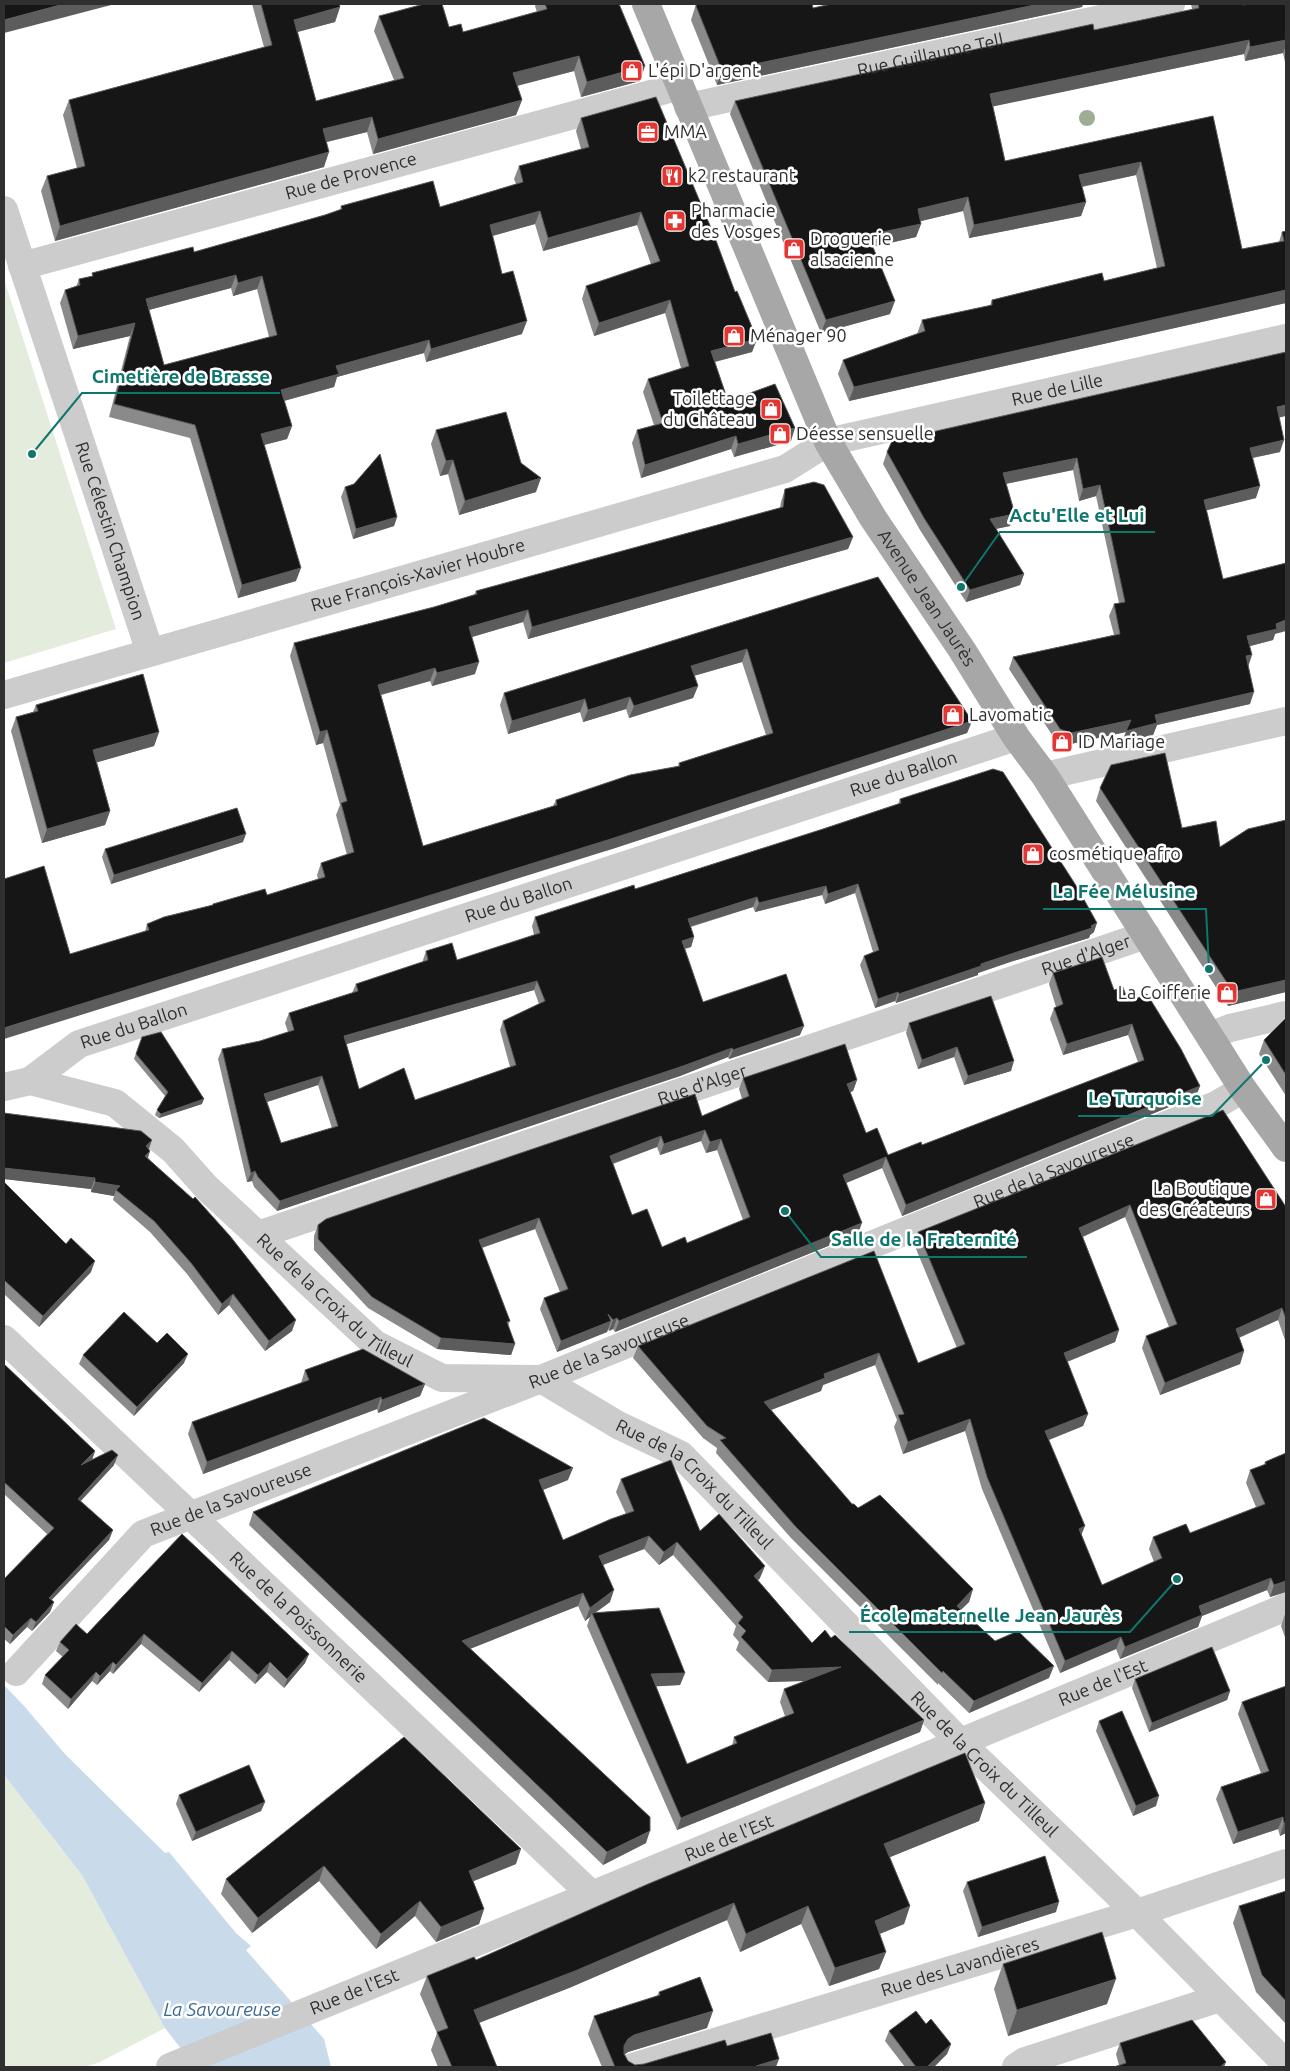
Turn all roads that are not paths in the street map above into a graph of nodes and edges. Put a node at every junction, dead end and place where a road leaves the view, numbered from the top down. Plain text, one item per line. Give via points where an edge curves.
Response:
1 (646, 4) edge
2 (1171, 4) edge
3 (684, 97) junction
4 (4, 210) edge
5 (22, 266) junction
6 (1286, 338) edge
7 (828, 442) junction
8 (150, 652) junction
9 (4, 695) edge
10 (1286, 721) edge
11 (1016, 737) junction
12 (1045, 776) junction
13 (1146, 935) junction
14 (1286, 1015) edge
15 (1210, 1036) junction
16 (30, 1081) junction
17 (4, 1086) edge
18 (1243, 1090) junction
19 (1285, 1144) edge
20 (258, 1236) junction
21 (4, 1339) edge
22 (541, 1379) junction
23 (191, 1514) junction
24 (1286, 1607) edge
25 (16, 1672) dead end
26 (960, 1742) junction
27 (1286, 1863) edge
28 (592, 1896) junction
29 (1137, 1913) junction
30 (1220, 1998) junction
31 (1286, 2064) edge
32 (170, 2067) edge
33 (633, 2067) edge
34 (1016, 2067) edge

1 - 3 main road, Avenue Jean Jaurès
2 - 3 street, Rue Guillaume Tell
3 - 5 street, Rue de Provence
3 - 7 main road, Avenue Jean Jaurès
4 - 5 street, Rue Célestin Champion
5 - 8 street, Rue Célestin Champion
6 - 7 street, Rue de Lille
7 - 8 street, Rue François-Xavier Houbre via 786,470
7 - 11 main road, Avenue Jean Jaurès via 873,518
8 - 9 street, Rue François-Xavier Houbre
10 - 12 street
11 - 12 main road, Avenue Jean Jaurès
11 - 16 street, Rue du Ballon via 79,1044
12 - 13 main road, Avenue Jean Jaurès
13 - 15 main road, Avenue Jean Jaurès
13 - 20 street, Rue d'Alger
14 - 15 street
15 - 18 main road, Avenue Jean Jaurès
16 - 17 street, Rue de la Croix du Tilleul
16 - 20 street, Rue de la Croix du Tilleul via 115,1103 174,1150 206,1187
18 - 19 main road, Avenue Jean Jaurès
18 - 22 street, Rue de la Savoureuse via 1216,1105
20 - 22 street, Rue de la Croix du Tilleul via 375,1344 442,1378
21 - 23 street, Rue de la Poissonnerie
22 - 23 street, Rue de la Savoureuse
22 - 26 street, Rue de la Croix du Tilleul via 618,1425 681,1454
23 - 25 street, Rue de la Savoureuse via 143,1534
23 - 28 street, Rue de la Poissonnerie
24 - 26 street, Rue de l'Est
26 - 28 street, Rue de l'Est
26 - 29 street, Rue de la Croix du Tilleul
27 - 29 street, Rue des Lavandières
28 - 32 street, Rue de l'Est
29 - 30 street, Rue de la Croix du Tilleul
29 - 33 street, Rue des Lavandières
30 - 31 street, Rue de la Croix du Tilleul
30 - 34 street via 1025,2061

